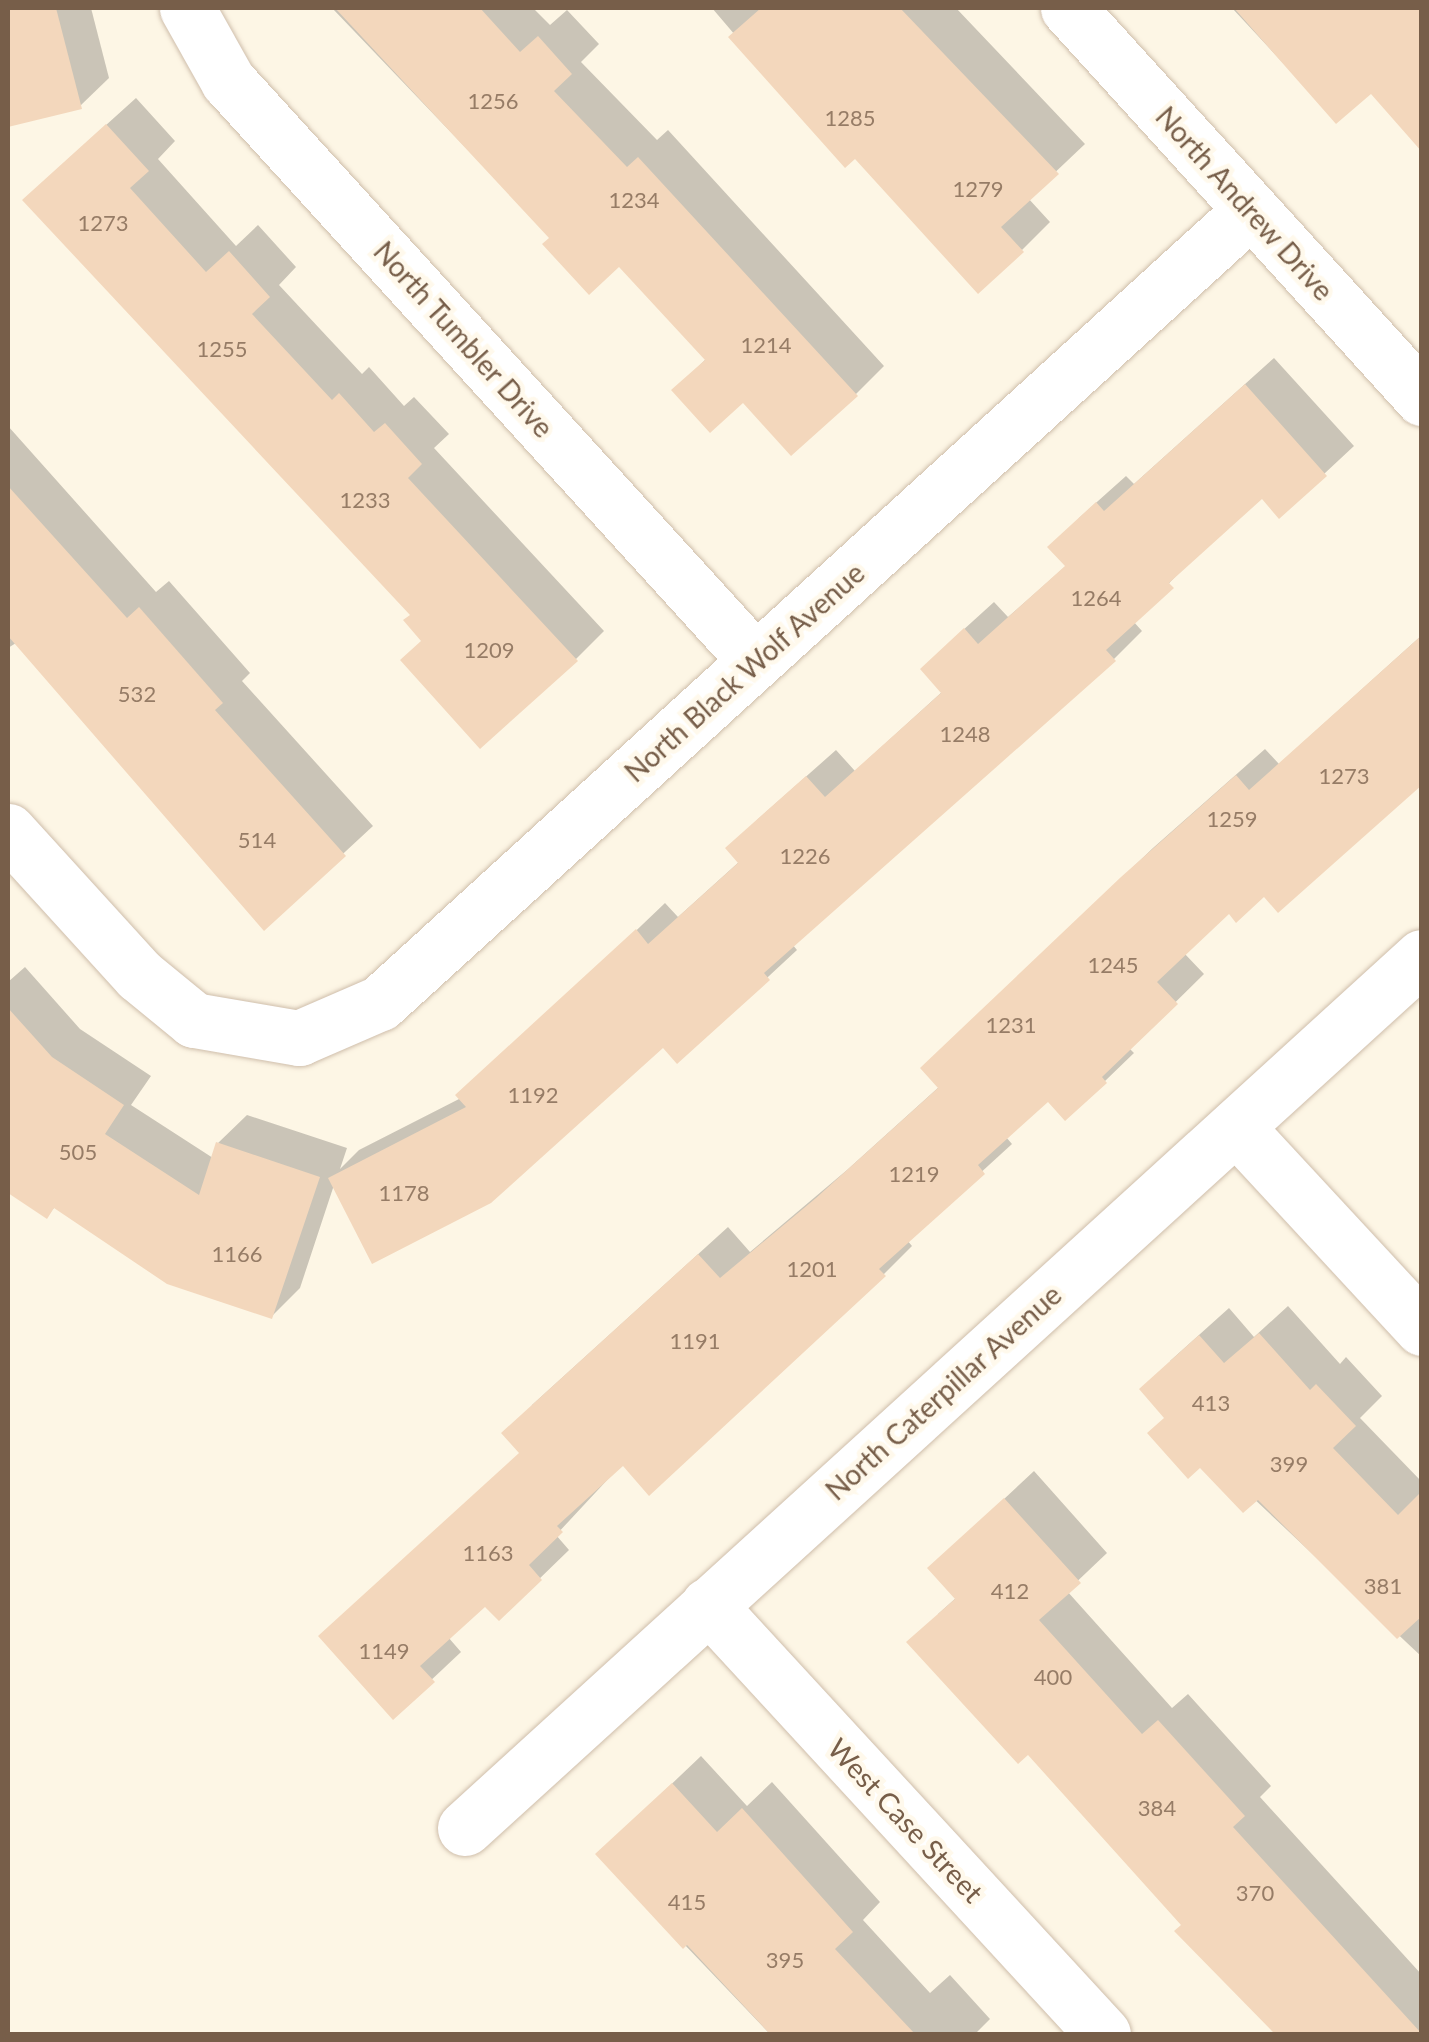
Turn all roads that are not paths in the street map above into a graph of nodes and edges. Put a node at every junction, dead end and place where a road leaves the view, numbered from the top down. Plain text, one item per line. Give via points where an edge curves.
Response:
1 (186, 8) edge
2 (1068, 8) edge
3 (1251, 210) junction
4 (1422, 398) edge
5 (756, 661) junction
6 (8, 831) edge
7 (1422, 958) edge
8 (1236, 1127) junction
9 (1422, 1328) edge
10 (708, 1605) junction
11 (465, 1828) dead end
12 (1103, 2034) edge

1 - 5 street, North Tumbler Drive via 228,80
2 - 3 street, North Andrew Drive
3 - 4 street, North Andrew Drive
3 - 5 street, North Black Wolf Avenue
5 - 6 street, North Black Wolf Avenue via 380,1003 299,1038 194,1020 139,976
7 - 8 street, North Caterpillar Avenue
8 - 9 street
8 - 10 street, North Caterpillar Avenue
10 - 11 street, North Caterpillar Avenue
10 - 12 street, West Case Street

